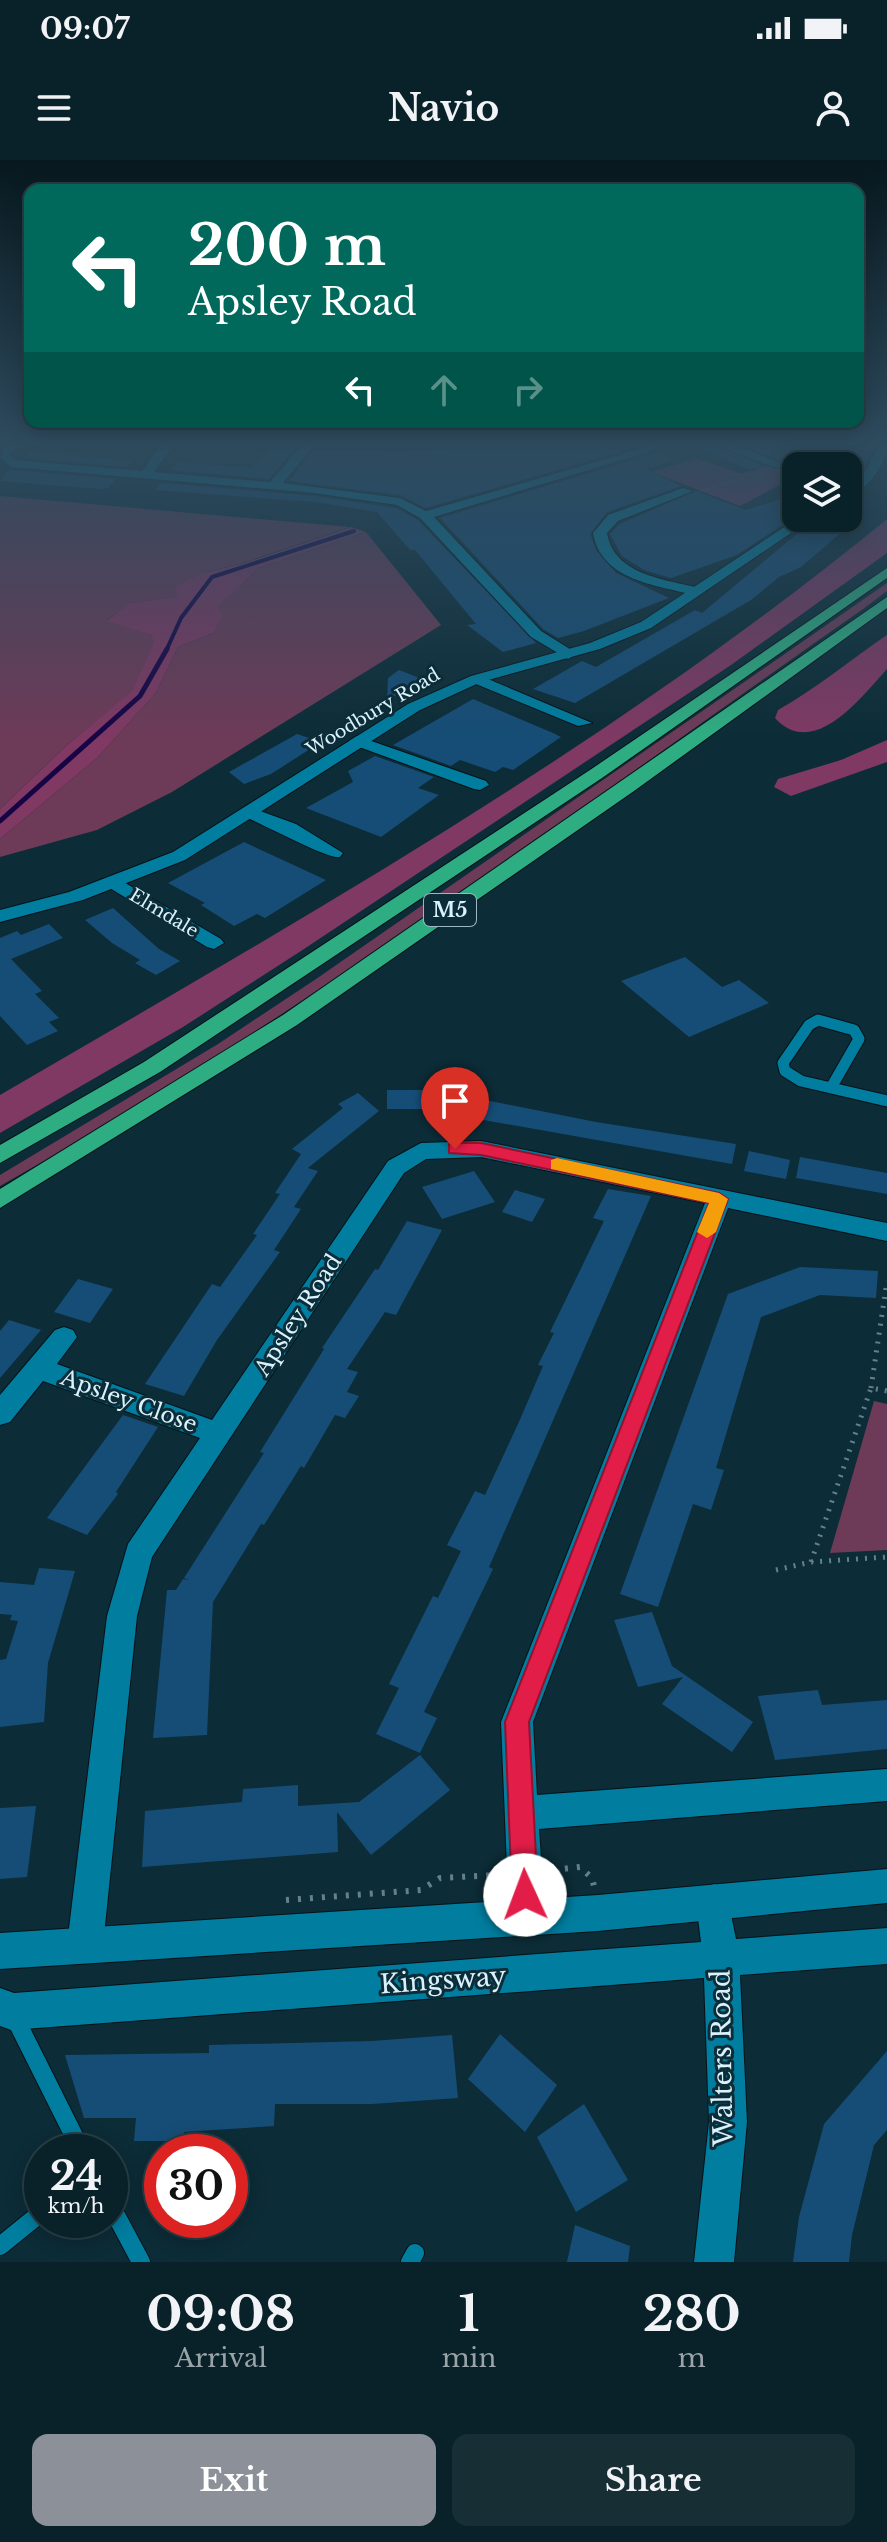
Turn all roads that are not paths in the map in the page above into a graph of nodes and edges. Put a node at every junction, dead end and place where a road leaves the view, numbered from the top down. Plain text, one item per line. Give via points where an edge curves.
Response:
1 (450, 542) edge
2 (601, 542) edge
3 (770, 542) edge
4 (887, 572) edge
5 (694, 591) junction
6 (887, 601) edge
7 (568, 654) junction
8 (476, 679) junction
9 (570, 722) dead end
10 (357, 741) junction
11 (467, 785) dead end
12 (249, 812) junction
13 (334, 853) dead end
14 (115, 883) junction
15 (0, 916) edge
16 (214, 943) dead end
17 (832, 1086) junction
18 (887, 1101) edge
19 (0, 1155) edge
20 (719, 1199) junction
21 (0, 1200) edge
22 (887, 1232) edge
23 (64, 1337) dead end
24 (38, 1368) junction
25 (0, 1414) edge
26 (220, 1434) junction
27 (887, 1785) edge
28 (524, 1813) junction
29 (887, 1886) edge
30 (714, 1902) junction
31 (527, 1916) junction
32 (85, 1945) junction
33 (887, 1946) edge
34 (0, 1951) edge
35 (721, 1959) junction
36 (6, 2009) edge
37 (72, 2134) edge
38 (24, 2227) edge
39 (128, 2238) edge
40 (0, 2246) edge
41 (141, 2262) edge
42 (714, 2262) edge

1 - 7 street via 536,634
2 - 5 street via 602,550 633,573
3 - 5 street, Woodbury Road
4 - 19 highway, M5 via 596,774 177,1051
5 - 7 street, Woodbury Road via 646,625
6 - 21 highway, M5 via 290,1020
7 - 8 street, Woodbury Road
8 - 9 street
8 - 10 street, Woodbury Road
10 - 11 street
10 - 12 street, Woodbury Road
12 - 13 street
12 - 14 street, Woodbury Road via 179,856
14 - 15 street, Woodbury Road
14 - 16 street, Elmdale
17 - 17 lane via 801,1081 785,1071 783,1063 818,1020 858,1034
17 - 18 lane
20 - 22 street, Apsley Road
20 - 26 street, Apsley Road via 481,1149 421,1151 396,1167 377,1192
20 - 28 street via 517,1722
23 - 24 street, Apsley Close
24 - 25 street, Apsley Close
24 - 26 street, Apsley Close
26 - 32 street, Apsley Road via 133,1566 122,1616
27 - 28 street
28 - 31 street
29 - 30 street
30 - 31 street
30 - 35 street, Walters Road
31 - 32 street
32 - 34 street
33 - 35 street, Kingsway
35 - 36 street, Kingsway
35 - 42 street, Walters Road via 728,2122
36 - 37 lane
38 - 40 lane
39 - 41 lane

